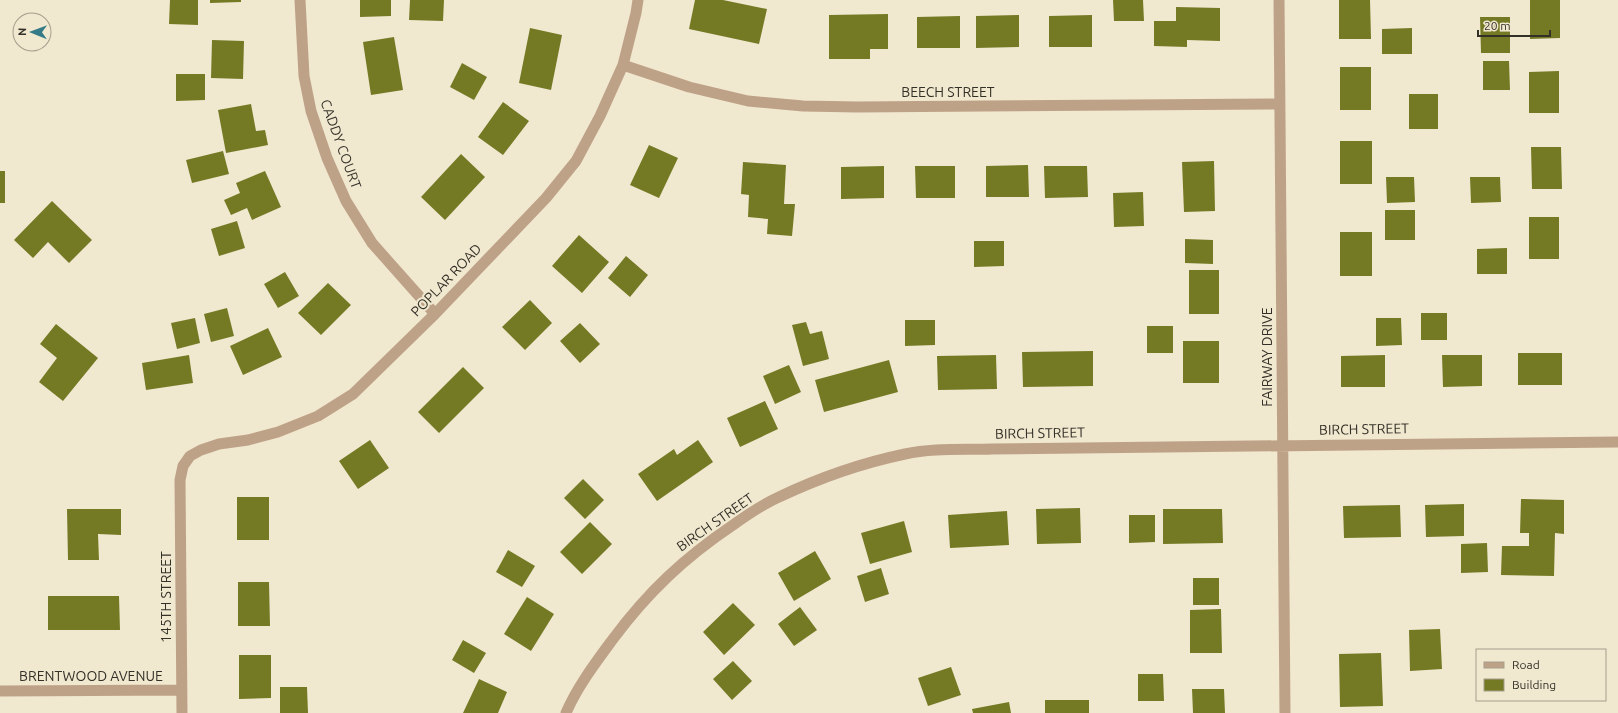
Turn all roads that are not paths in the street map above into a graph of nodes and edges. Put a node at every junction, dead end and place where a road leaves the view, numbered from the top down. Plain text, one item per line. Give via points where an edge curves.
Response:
1 (300, 0) edge
2 (638, 0) edge
3 (1279, 0) edge
4 (622, 65) junction
5 (1280, 104) junction
6 (435, 314) junction
7 (1618, 442) edge
8 (1282, 445) junction
9 (180, 480) joint
10 (182, 690) junction
11 (0, 691) edge
12 (182, 713) edge
13 (566, 713) edge
14 (1285, 713) edge

1 - 6 street, CADDY COURT via 304,76 312,111 330,165 346,201 372,243
2 - 4 street, POPLAR ROAD
3 - 5 street, FAIRWAY DRIVE
4 - 5 street, BEECH STREET via 690,87 748,101 803,106
4 - 6 street, POPLAR ROAD via 600,116 576,160 546,198
5 - 8 street, FAIRWAY DRIVE
6 - 9 street, POPLAR ROAD via 353,394 318,416 278,432 201,450 190,456 183,466
7 - 8 street, BIRCH STREET
8 - 13 street, BIRCH STREET via 944,450 906,454 859,466 814,482 778,497 750,513 705,544 661,582 599,658
8 - 14 street, FAIRWAY DRIVE
9 - 10 street, 145TH STREET
10 - 11 street, BRENTWOOD AVENUE
10 - 12 street, 145TH STREET

